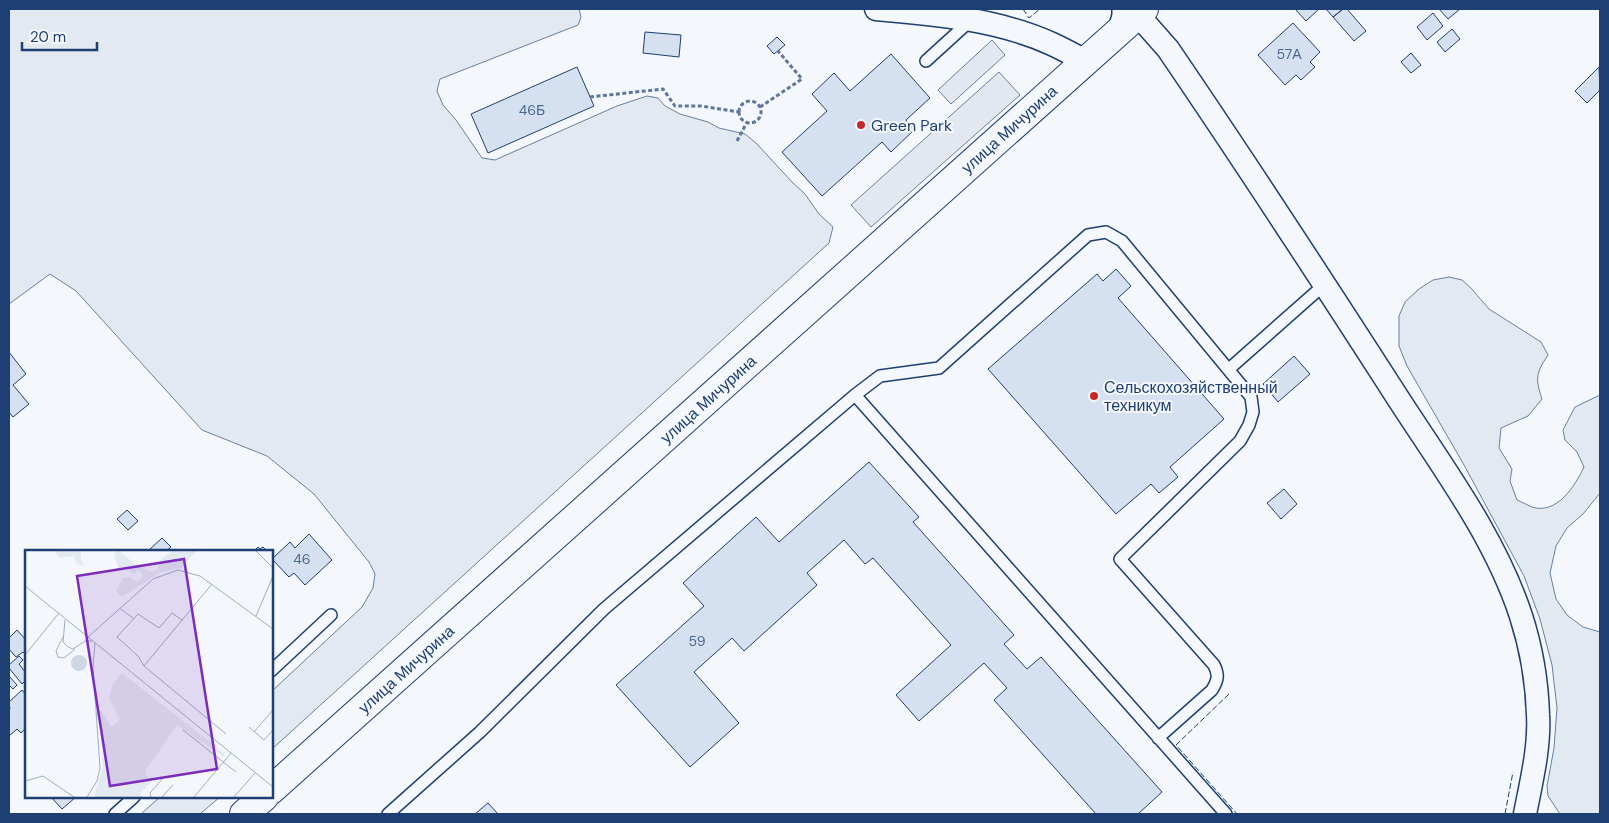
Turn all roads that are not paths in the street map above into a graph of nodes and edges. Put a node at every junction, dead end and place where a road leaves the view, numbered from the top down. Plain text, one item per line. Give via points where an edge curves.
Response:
1 (876, 9) edge
2 (1133, 11) edge
3 (971, 20) junction
4 (1095, 52) junction
5 (926, 62) dead end
6 (1325, 284) junction
7 (1229, 369) junction
8 (854, 395) junction
9 (331, 615) dead end
10 (272, 669) edge
11 (1158, 738) junction
12 (272, 789) edge
13 (133, 798) edge
14 (263, 798) edge
15 (115, 814) edge
16 (244, 814) edge
17 (388, 814) edge
18 (1226, 814) edge
19 (1525, 814) edge

1 - 3 street
2 - 4 main road, улица Мичурина
2 - 6 street via 1168,49
3 - 4 street
3 - 5 lane
4 - 12 main road, улица Мичурина
6 - 7 lane
6 - 19 street via 1476,520 1503,568 1522,618 1533,666 1539,716 1535,766
7 - 8 lane via 1122,241 1106,232 1088,235 939,368 880,376
7 - 11 lane via 1251,397 1253,412 1240,441 1120,559 1214,665 1218,674 1212,690
8 - 11 lane
8 - 17 lane via 604,609 480,732
9 - 10 lane
11 - 18 lane
13 - 15 lane
14 - 16 main road

